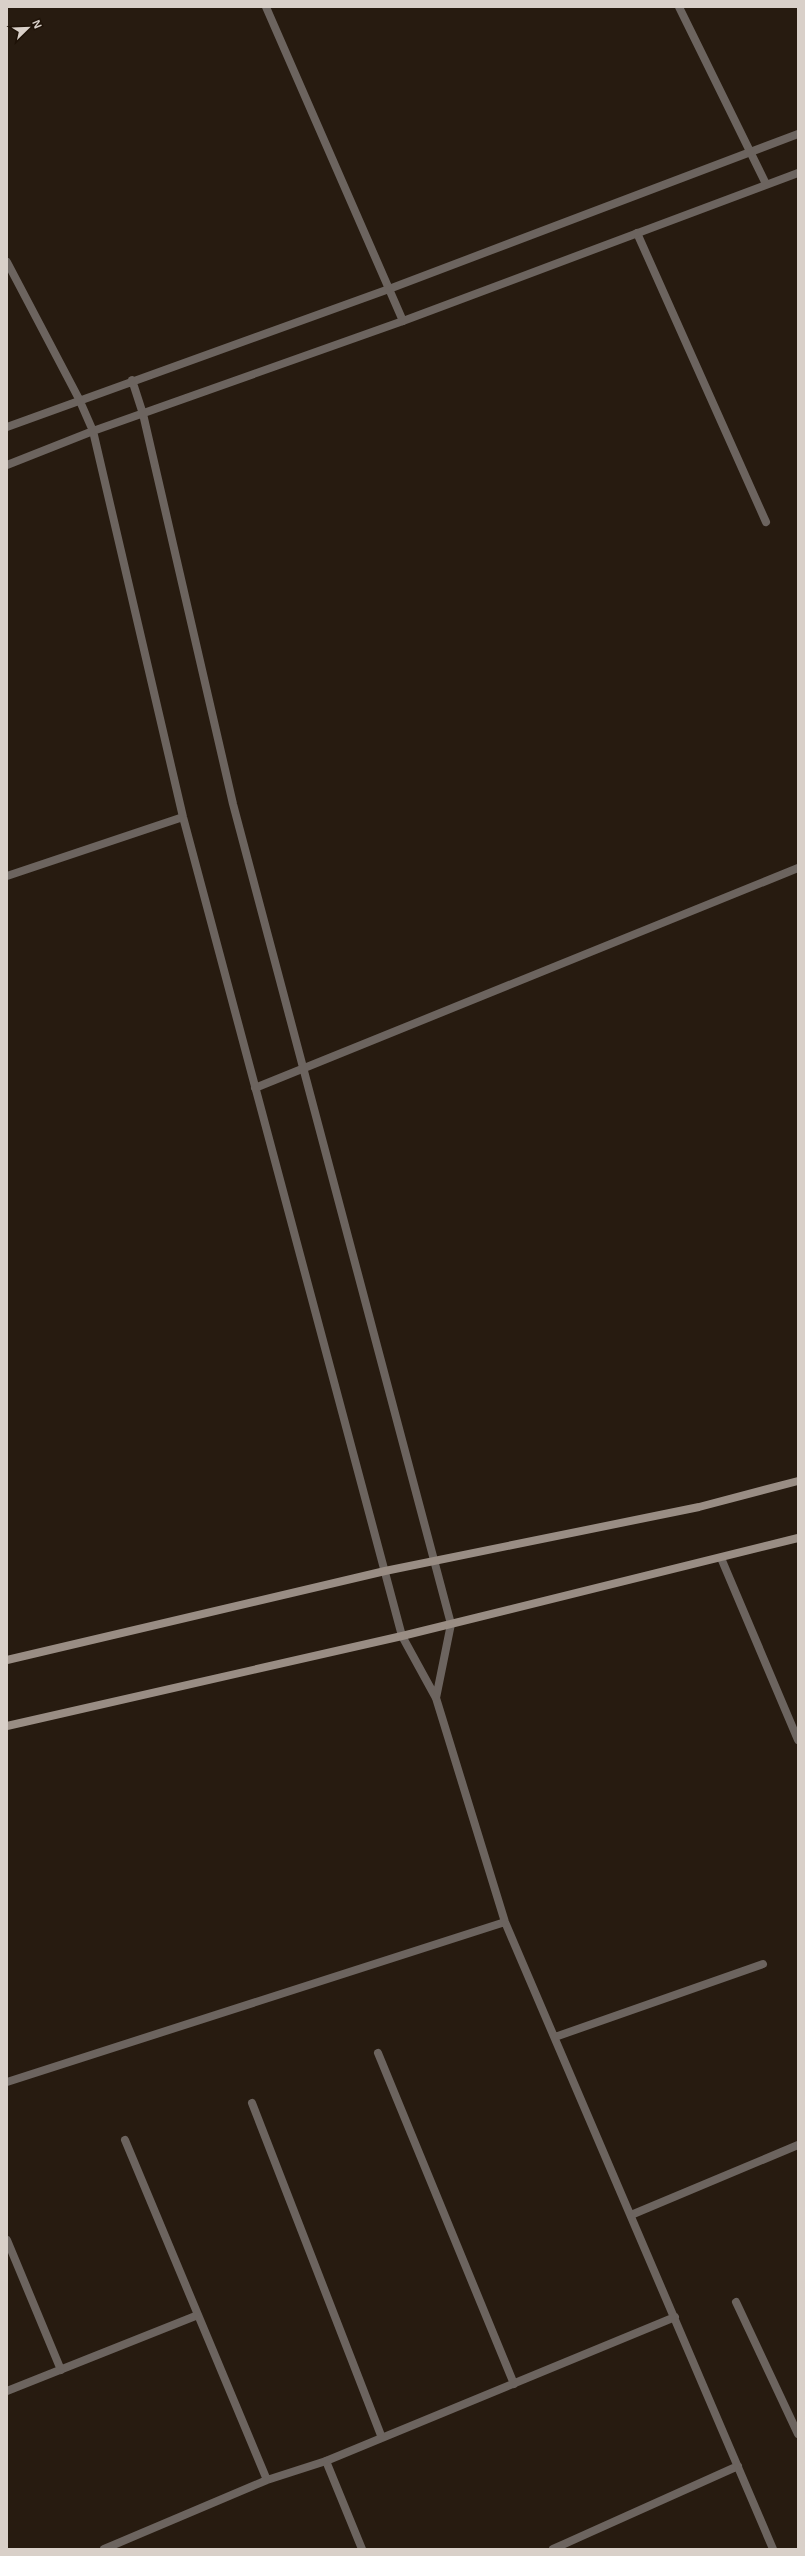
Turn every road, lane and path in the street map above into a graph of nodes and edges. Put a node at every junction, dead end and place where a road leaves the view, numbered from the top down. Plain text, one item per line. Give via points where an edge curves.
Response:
1 (266, 7) edge
2 (679, 7) edge
3 (798, 134) edge
4 (750, 151) junction
5 (798, 173) edge
6 (766, 184) junction
7 (637, 233) junction
8 (7, 262) edge
9 (389, 289) junction
10 (403, 321) junction
11 (132, 380) junction
12 (79, 399) junction
13 (143, 414) junction
14 (7, 426) edge
15 (93, 431) junction
16 (7, 464) edge
17 (766, 522) dead end
18 (183, 817) junction
19 (798, 868) edge
20 (7, 876) edge
21 (304, 1068) junction
22 (255, 1088) junction
23 (798, 1480) edge
24 (798, 1538) edge
25 (721, 1558) junction
26 (435, 1561) junction
27 (385, 1571) junction
28 (451, 1624) junction
29 (402, 1636) junction
30 (7, 1660) edge
31 (436, 1698) junction
32 (7, 1726) edge
33 (798, 1740) edge
34 (505, 1922) junction
35 (763, 1964) dead end
36 (555, 2037) junction
37 (378, 2053) dead end
38 (7, 2082) edge
39 (252, 2103) dead end
40 (125, 2140) dead end
41 (798, 2145) edge
42 (631, 2215) junction
43 (7, 2240) edge
44 (736, 2302) dead end
45 (198, 2315) junction
46 (674, 2317) junction
47 (61, 2370) junction
48 (514, 2384) junction
49 (7, 2391) edge
50 (798, 2434) edge
51 (382, 2438) junction
52 (326, 2461) junction
53 (738, 2466) junction
54 (267, 2480) junction
55 (104, 2549) edge
56 (362, 2549) edge
57 (553, 2549) edge
58 (774, 2549) edge

1 - 9 street
2 - 4 street
3 - 4 street
4 - 6 street
4 - 9 street
5 - 6 street
6 - 7 street
7 - 10 street
7 - 17 street
8 - 12 street
9 - 10 street
9 - 11 street
10 - 13 street
11 - 12 street
11 - 13 street
12 - 14 street
12 - 15 street
13 - 15 street
13 - 21 street via 233,804
15 - 16 street
15 - 18 street
18 - 20 street
18 - 22 street
19 - 21 street
21 - 22 street
21 - 26 street
22 - 27 street
23 - 26 main road via 699,1507
24 - 25 main road
25 - 28 main road
25 - 33 street
26 - 27 main road
26 - 28 street
27 - 29 street
27 - 30 main road
28 - 29 main road
28 - 31 street
29 - 31 street
29 - 32 main road
31 - 34 street
34 - 36 street
34 - 38 street
35 - 36 street
36 - 42 street
37 - 48 street
39 - 51 street
40 - 45 street
41 - 42 street
42 - 46 street
43 - 47 street
44 - 50 street
45 - 47 street
45 - 54 street
46 - 48 street
46 - 53 street
47 - 49 street
48 - 51 street
51 - 52 street
52 - 54 street
52 - 56 street
53 - 57 street
53 - 58 street
54 - 55 street

